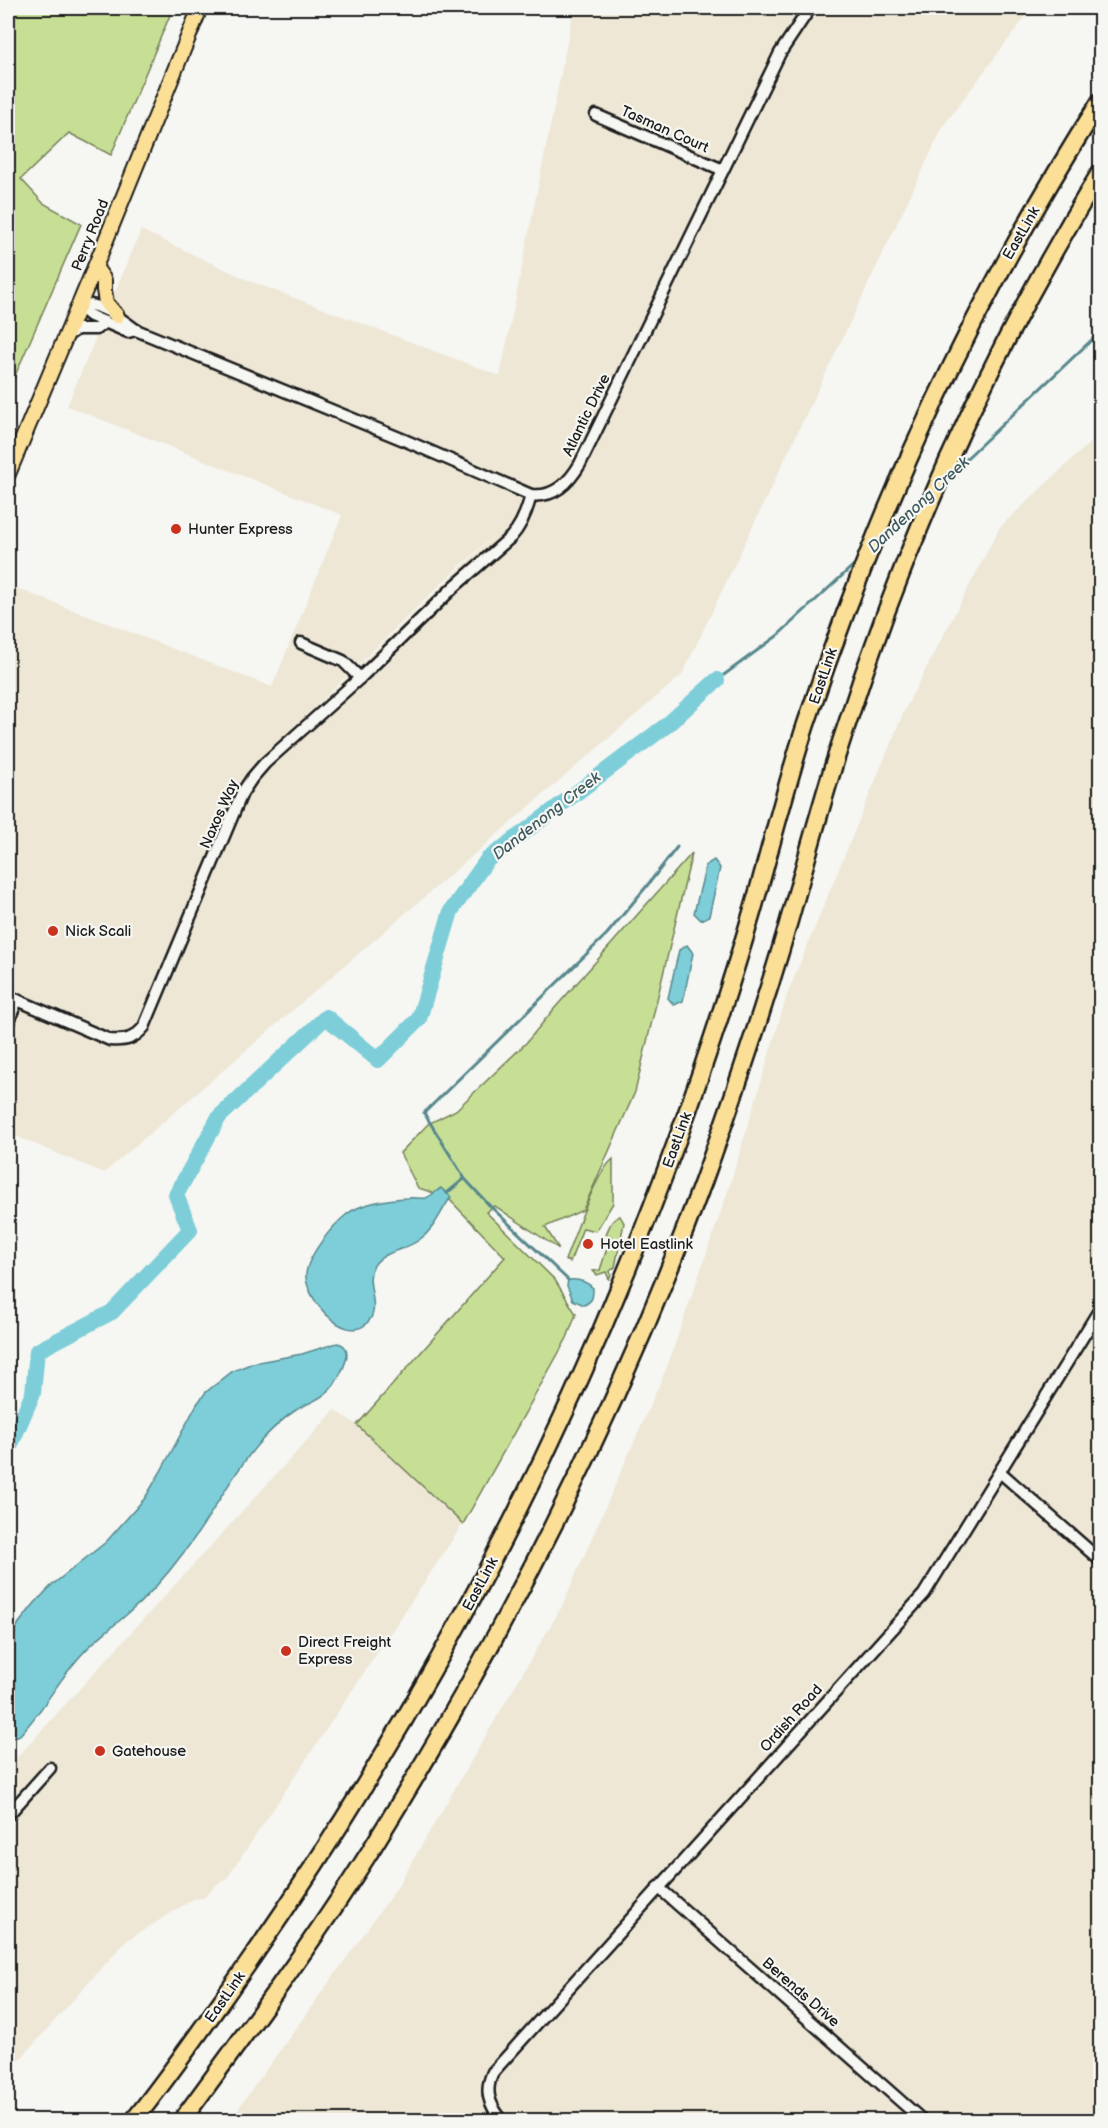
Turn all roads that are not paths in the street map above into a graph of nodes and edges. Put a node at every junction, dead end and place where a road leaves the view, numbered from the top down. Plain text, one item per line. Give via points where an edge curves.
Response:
1 (200, 8) edge
2 (810, 8) edge
3 (1101, 102) edge
4 (596, 114) dead end
5 (723, 170) junction
6 (1101, 173) edge
7 (95, 267) junction
8 (79, 304) junction
9 (111, 319) junction
10 (64, 337) junction
11 (8, 474) edge
12 (531, 495) junction
13 (301, 644) dead end
14 (360, 678) junction
15 (12, 998) edge
16 (8, 1023) edge
17 (1101, 1309) edge
18 (1000, 1472) junction
19 (1101, 1560) edge
20 (50, 1768) dead end
21 (8, 1815) edge
22 (658, 1887) junction
23 (134, 2121) edge
24 (182, 2121) edge
25 (502, 2121) edge
26 (922, 2121) edge

1 - 7 main road, Perry Road
2 - 5 street, Atlantic Drive via 780,53
3 - 23 highway, EastLink via 998,274 934,400 851,596 805,728 723,1008 679,1135 616,1298 530,1486 455,1632 350,1811 263,1942
4 - 5 street, Tasman Court
5 - 12 street, Atlantic Drive via 573,475 552,494
6 - 24 highway via 1037,280 925,514 862,680 826,789 778,959 723,1125 677,1249 608,1412 524,1584 444,1728 366,1857
7 - 8 main road, Perry Road
7 - 9 main road via 104,280
8 - 9 street via 92,304
8 - 10 main road, Perry Road
9 - 10 street via 96,329 77,330
9 - 12 street
10 - 11 main road, Perry Road
12 - 14 street, Naxos Way via 518,530
13 - 14 street via 343,661
14 - 15 street, Naxos Way via 265,763 242,793 137,1036 125,1041 110,1040
15 - 16 street
17 - 18 street, Ordish Road
18 - 19 street
18 - 22 street, Ordish Road via 924,1594
20 - 21 street
22 - 25 street, Ordish Road via 493,2072 488,2098
22 - 26 street, Berends Drive

